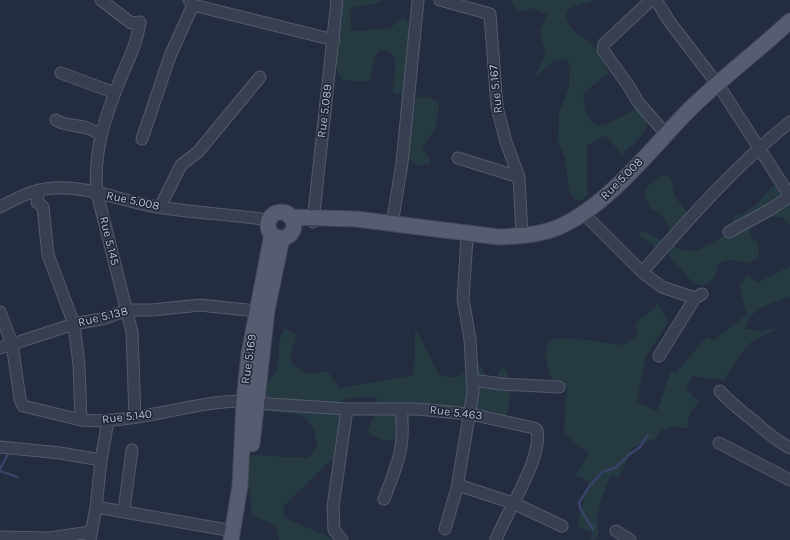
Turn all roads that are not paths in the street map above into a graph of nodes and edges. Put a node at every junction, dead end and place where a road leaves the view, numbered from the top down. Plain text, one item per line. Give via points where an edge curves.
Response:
1 (101, 0) edge
2 (337, 0) edge
3 (418, 0) edge
4 (440, 0) edge
5 (651, 0) edge
6 (656, 0) edge
7 (191, 2) edge
8 (790, 21) edge
9 (790, 30) edge
10 (334, 40) junction
11 (61, 73) dead end
12 (260, 78) dead end
13 (720, 86) junction
14 (115, 93) junction
15 (56, 120) dead end
16 (790, 122) edge
17 (666, 134) junction
18 (101, 136) junction
19 (142, 139) dead end
20 (760, 147) junction
21 (458, 158) dead end
22 (519, 177) junction
23 (39, 190) junction
24 (96, 193) junction
25 (790, 196) edge
26 (0, 207) edge
27 (160, 207) junction
28 (312, 219) junction
29 (589, 219) junction
30 (291, 220) junction
31 (392, 224) junction
32 (274, 231) junction
33 (729, 232) dead end
34 (522, 236) junction
35 (467, 239) junction
36 (642, 272) junction
37 (127, 310) junction
38 (256, 311) junction
39 (0, 312) edge
40 (74, 324) junction
41 (12, 344) junction
42 (0, 348) edge
43 (658, 356) dead end
44 (473, 380) junction
45 (559, 387) dead end
46 (720, 391) dead end
47 (249, 402) junction
48 (347, 409) junction
49 (401, 410) junction
50 (470, 414) junction
51 (135, 417) junction
52 (81, 420) junction
53 (108, 421) junction
54 (719, 443) dead end
55 (0, 447) edge
56 (790, 448) edge
57 (132, 450) dead end
58 (101, 460) junction
59 (790, 480) edge
60 (458, 485) junction
61 (384, 499) dead end
62 (513, 503) junction
63 (96, 507) junction
64 (124, 510) junction
65 (562, 526) dead end
66 (445, 529) dead end
67 (616, 531) dead end
68 (0, 536) edge
69 (91, 536) edge
70 (235, 537) edge
71 (342, 540) edge
72 (496, 540) edge
73 (630, 540) edge

1 - 14 street, Rue 5.145 via 131,23 140,22 137,38
2 - 10 street, Rue 5.089
3 - 31 street via 402,163
4 - 22 street, Rue 5.167 via 490,14 496,107
5 - 17 street via 604,44 603,50 638,102
6 - 13 street via 669,21
7 - 10 street
7 - 19 street
8 - 13 main road, Rue 5.008
9 - 13 main road, Rue 5.008
10 - 28 street, Rue 5.089
11 - 14 street
12 - 27 street via 198,152 181,165
13 - 17 main road, Rue 5.008
13 - 20 street
13 - 29 main road, Rue 5.008 via 616,195
14 - 18 street, Rue 5.145
15 - 18 street via 59,123 91,129
16 - 20 street
17 - 34 main road, Rue 5.008 via 603,199 561,226
18 - 24 street, Rue 5.145 via 96,162
20 - 25 street
20 - 36 street via 690,218
21 - 22 street
22 - 34 street, Rue 5.167
23 - 24 street, Rue 5.008 via 76,188
23 - 26 street, Rue 5.008
23 - 40 street via 37,202 43,208 48,255
24 - 27 street, Rue 5.008
24 - 37 street, Rue 5.145
25 - 33 street via 772,209
27 - 32 street, Rue 5.008
28 - 30 main road, Rue 5.008
28 - 31 main road, Rue 5.008 via 349,218
28 - 35 main road, Rue 5.008
29 - 35 main road, Rue 5.008 via 562,232 523,242
29 - 36 street
30 - 32 main road via 292,232
30 - 32 main road, Rue 5.008 via 279,213
31 - 34 main road, Rue 5.008 via 499,237
32 - 38 main road, Rue 5.169
32 - 47 main road, Rue 5.169 via 267,310
35 - 44 street via 463,299
36 - 43 street via 662,286 699,296
37 - 38 street, Rue 5.138 via 200,305
37 - 40 street, Rue 5.138 via 106,318
37 - 51 street, Rue 5.145 via 132,332
38 - 47 main road, Rue 5.169
39 - 41 street
40 - 41 street, Rue 5.138
40 - 52 street via 79,365
41 - 42 street, Rue 5.138
41 - 52 street, Rue 5.140 via 23,406
44 - 45 street
44 - 50 street
46 - 56 street via 729,402 767,433
47 - 48 street, Rue 5.463
47 - 51 street, Rue 5.140 via 216,402
47 - 70 main road, Rue 5.169 via 244,487
48 - 49 street, Rue 5.463
48 - 71 street via 334,507 334,530
49 - 50 street, Rue 5.463
49 - 61 street via 404,429 402,446
50 - 60 street
50 - 62 street, Rue 5.463 via 537,430 533,460 518,497
51 - 53 street, Rue 5.140
52 - 53 street, Rue 5.140
53 - 58 street
54 - 59 street
55 - 58 street
57 - 64 street
58 - 63 street
60 - 62 street
60 - 66 street
62 - 65 street
62 - 72 street, Rue 5.463
63 - 64 street
63 - 69 street
64 - 70 street
67 - 73 street
68 - 69 street

